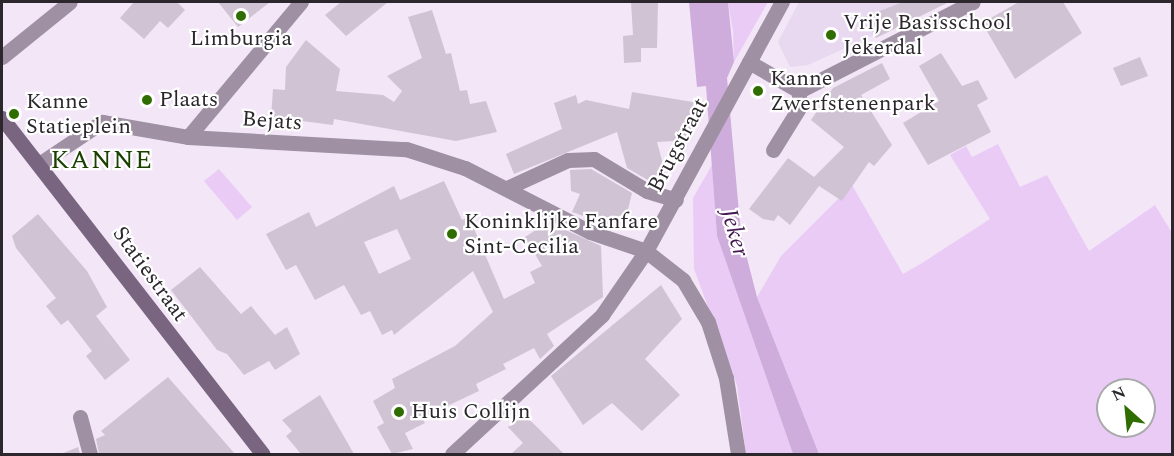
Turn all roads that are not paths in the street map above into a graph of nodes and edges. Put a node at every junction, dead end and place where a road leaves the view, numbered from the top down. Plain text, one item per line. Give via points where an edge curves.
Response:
1 (70, 2) edge
2 (301, 2) edge
3 (782, 2) edge
4 (973, 2) edge
5 (2, 57) edge
6 (749, 62) junction
7 (799, 91) junction
8 (2, 118) edge
9 (188, 137) junction
10 (773, 150) dead end
11 (39, 164) junction
12 (509, 187) junction
13 (676, 200) junction
14 (646, 251) junction
15 (80, 417) dead end
16 (90, 454) edge
17 (263, 454) edge
18 (452, 454) edge
19 (738, 454) edge

1 - 5 street
2 - 9 street
3 - 6 street, Brugstraat
4 - 7 street
6 - 7 street via 790,91
6 - 13 street, Brugstraat
7 - 10 street via 800,108
8 - 11 main road, Statiestraat
9 - 11 street, Bejats via 102,122
9 - 12 street, Bejats via 406,149
11 - 17 main road, Statiestraat
12 - 13 street via 568,160 594,159 647,191
12 - 14 street, Bejats via 590,232
13 - 14 street, Brugstraat
14 - 18 street, Brugstraat via 580,342
14 - 19 street, Bejats via 683,280 708,322 726,378
15 - 16 street

